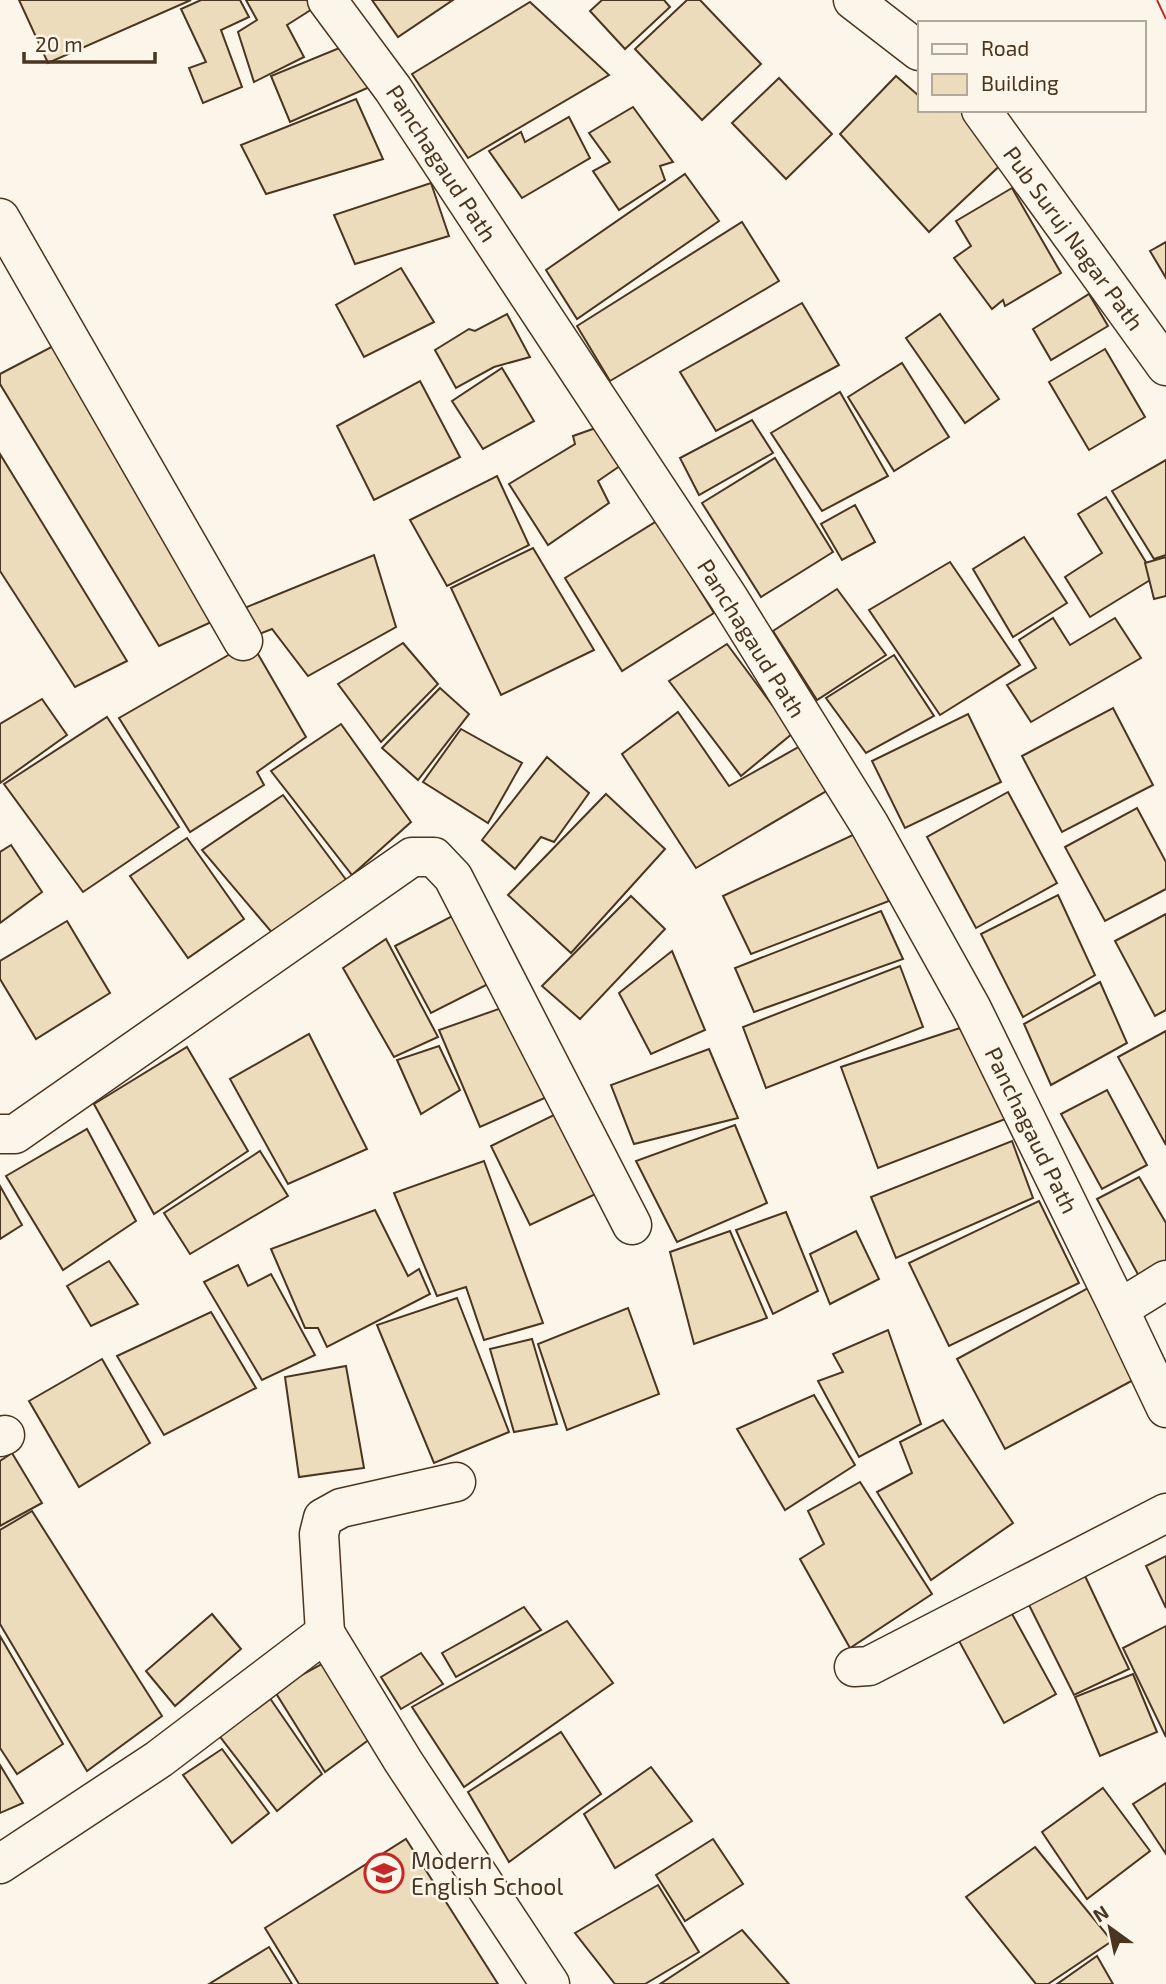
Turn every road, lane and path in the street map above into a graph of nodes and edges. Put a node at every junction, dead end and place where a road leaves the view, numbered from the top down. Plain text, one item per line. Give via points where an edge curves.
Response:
1 (327, 0) edge
2 (853, 0) edge
3 (918, 50) edge
4 (982, 112) edge
5 (0, 218) edge
6 (1166, 366) edge
7 (243, 641) dead end
8 (0, 1134) edge
9 (632, 1225) dead end
10 (1166, 1280) edge
11 (1119, 1309) junction
12 (1166, 1408) edge
13 (456, 1482) dead end
14 (1166, 1513) edge
15 (325, 1633) junction
16 (853, 1667) dead end
17 (0, 1864) edge
18 (550, 1984) edge

1 - 11 street, Panchagaud Path via 393,89 713,575 869,824 972,1009
2 - 3 street
4 - 6 street, Pub Suruj Nagar Path
5 - 7 street
8 - 9 street via 15,1134 412,857 434,857 453,877
10 - 11 street
11 - 12 street, Panchagaud Path
13 - 15 street via 341,1508 323,1518 318,1534
14 - 16 street via 869,1666
15 - 17 street via 159,1759
15 - 18 street

